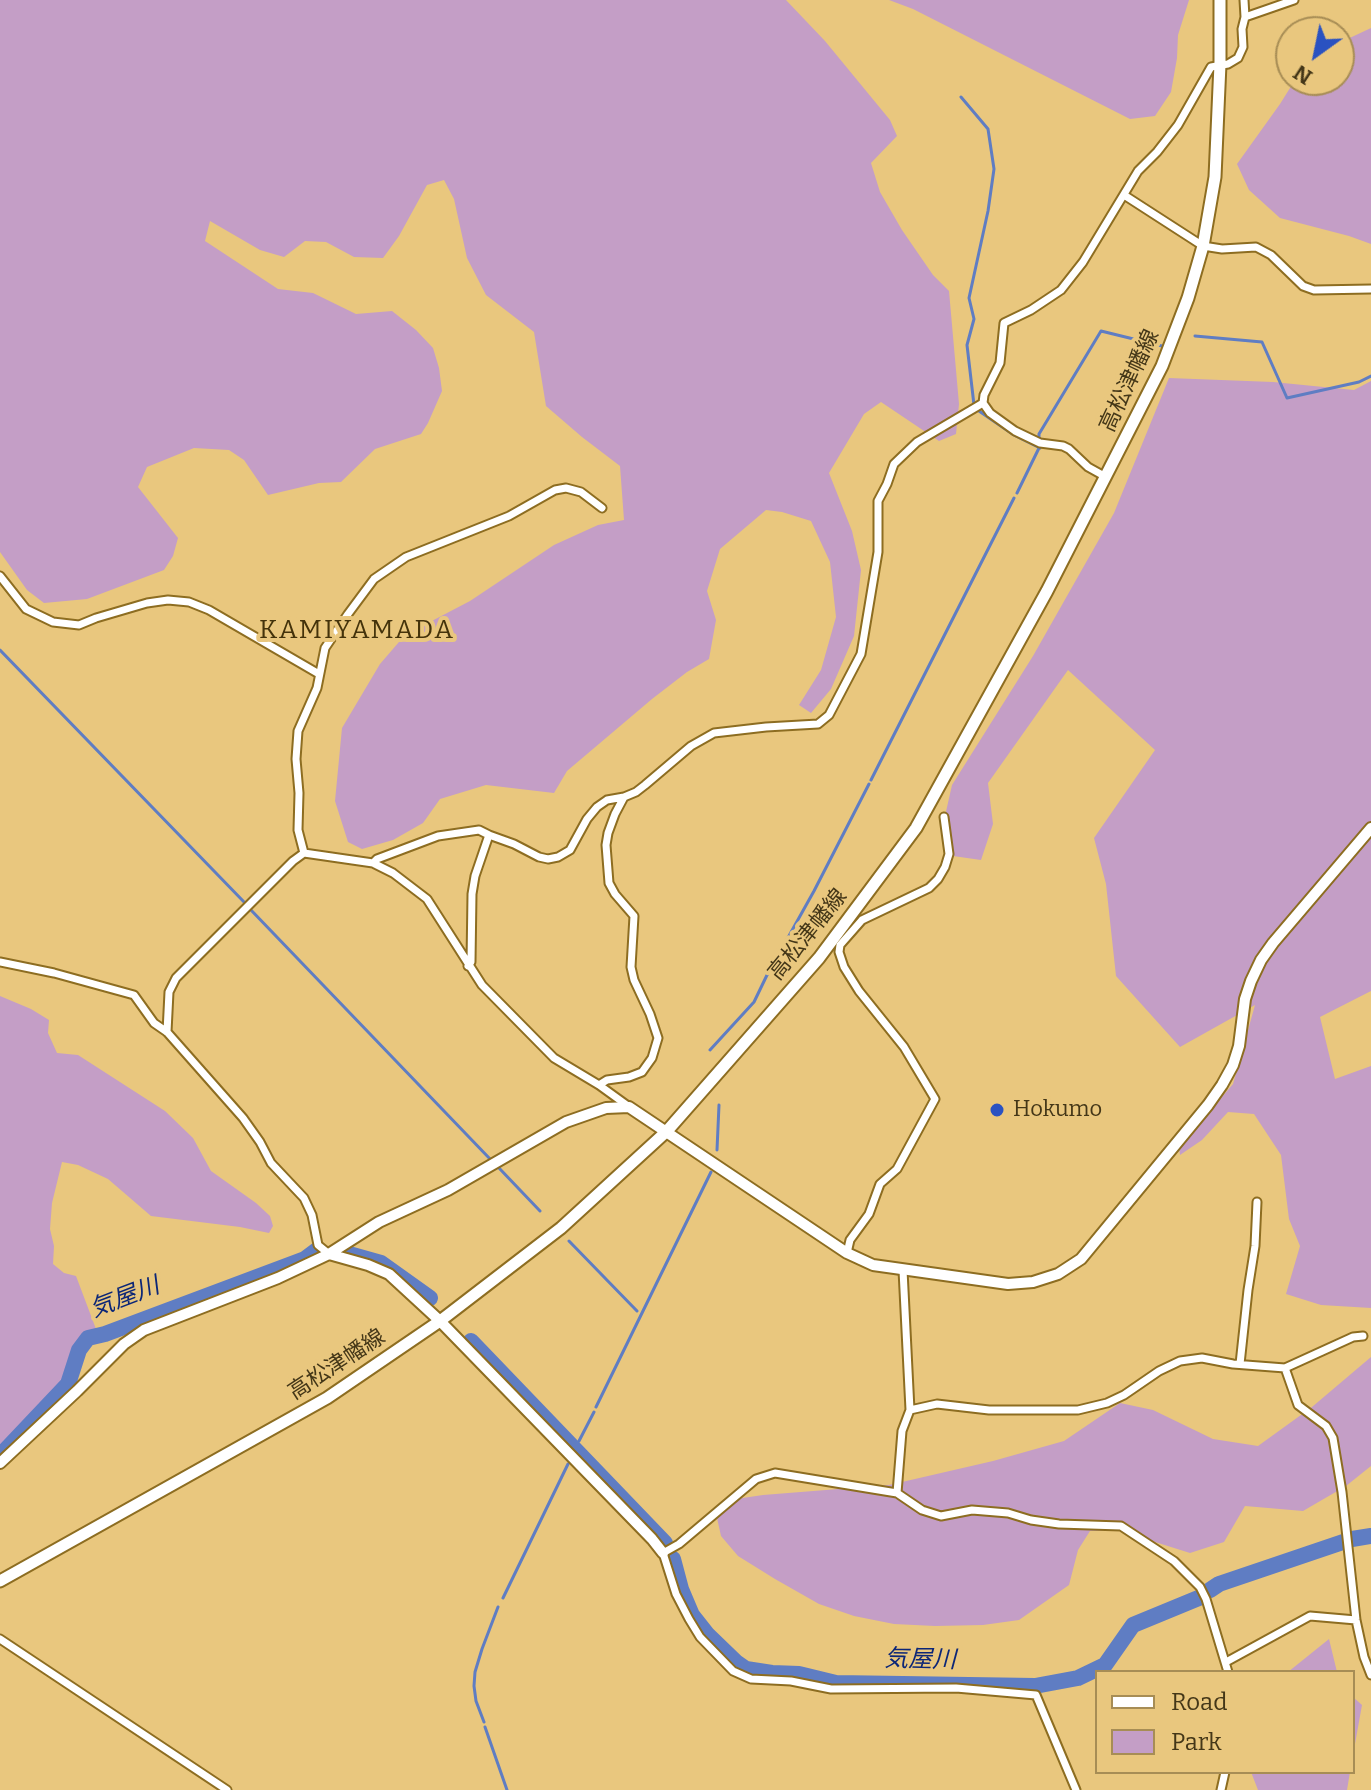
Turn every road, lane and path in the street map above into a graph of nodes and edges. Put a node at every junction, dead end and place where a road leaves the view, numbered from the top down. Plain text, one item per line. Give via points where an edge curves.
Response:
1 (1220, 0) edge
2 (1244, 0) edge
3 (1294, 0) edge
4 (1245, 17) junction
5 (1220, 64) junction
6 (1124, 195) junction
7 (1203, 246) junction
8 (1371, 289) edge
9 (983, 403) junction
10 (1106, 477) junction
11 (602, 508) dead end
12 (0, 576) edge
13 (319, 674) junction
14 (624, 797) junction
15 (944, 817) dead end
16 (1371, 828) edge
17 (489, 835) junction
18 (304, 853) junction
19 (373, 863) junction
20 (862, 901) junction
21 (877, 912) junction
22 (0, 962) edge
23 (468, 966) junction
24 (167, 1032) junction
25 (599, 1085) junction
26 (629, 1107) junction
27 (667, 1131) junction
28 (1257, 1202) dead end
29 (847, 1253) junction
30 (329, 1254) junction
31 (903, 1270) junction
32 (440, 1321) junction
33 (1363, 1336) dead end
34 (1240, 1364) junction
35 (1285, 1368) junction
36 (910, 1410) junction
37 (0, 1463) edge
38 (897, 1493) junction
39 (663, 1553) junction
40 (0, 1581) edge
41 (1356, 1620) junction
42 (0, 1639) edge
43 (1226, 1662) junction
44 (1228, 1670) edge
45 (1371, 1675) edge
46 (227, 1790) edge
47 (1076, 1790) edge

1 - 5 main road, 高松津幡線
2 - 4 street
3 - 4 street
4 - 5 street via 1238,58
5 - 6 street via 1211,67 1178,125
5 - 7 main road, 高松津幡線 via 1215,177
6 - 7 street
6 - 9 street via 1061,290 1004,323 1000,363
7 - 8 street via 1256,247 1314,290
7 - 10 main road, 高松津幡線 via 1162,366
9 - 10 street via 1015,431 1069,449
9 - 14 street via 917,442 894,464 878,501 878,552 861,654 829,715 818,724 714,733
10 - 20 main road, 高松津幡線 via 916,828
11 - 13 street via 581,492 555,490 509,516 406,557 374,579 325,648
12 - 13 street via 26,609 53,622 79,625 147,603 189,602
13 - 18 street via 298,731 298,830
14 - 17 street via 597,807 570,850 558,857 539,857
14 - 25 street via 608,833 609,883 634,916 631,967 658,1038 642,1072
15 - 21 street via 949,854 938,879
16 - 31 street via 1261,960 1245,999 1239,1046 1222,1085 1081,1259 1058,1274 1008,1284
17 - 19 street via 479,830 438,836
17 - 23 street via 472,894
18 - 19 street
18 - 24 street via 176,978 169,992
19 - 23 street via 427,899
20 - 21 street
20 - 27 main road, 高松津幡線 via 819,958
21 - 29 street via 843,940 841,959 935,1099 897,1169 880,1184
22 - 24 street via 134,995
23 - 25 street via 554,1058
24 - 30 street via 304,1198 318,1245
25 - 26 street
26 - 27 street
26 - 30 street via 606,1108 566,1122
27 - 29 street
27 - 32 main road, 高松津幡線 via 561,1228
28 - 34 street
29 - 31 street
30 - 32 street via 389,1274
30 - 37 street via 144,1330
31 - 36 street
32 - 39 street
32 - 40 main road, 高松津幡線 via 327,1398
33 - 35 street
34 - 35 street
34 - 36 street via 1202,1358 1180,1361 1124,1395 1078,1410 937,1404
35 - 41 street via 1298,1405 1333,1438
36 - 38 street via 902,1431
38 - 39 street via 775,1473 756,1479
38 - 43 street via 941,1516 972,1510 1059,1524 1121,1526 1174,1561 1200,1587
39 - 47 street via 689,1619 733,1671 751,1679 831,1689 956,1688 1036,1695
41 - 43 street via 1310,1616
41 - 45 street
42 - 46 street
43 - 44 street

